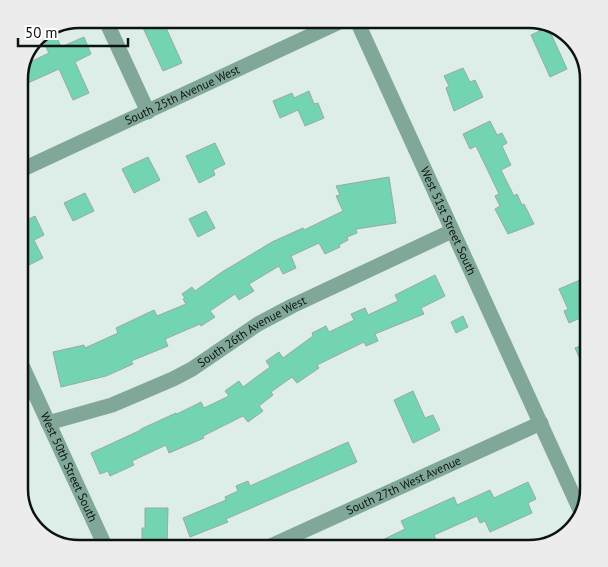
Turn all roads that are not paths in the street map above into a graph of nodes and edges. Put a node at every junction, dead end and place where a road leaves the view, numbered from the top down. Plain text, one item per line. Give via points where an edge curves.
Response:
1 (109, 28) edge
2 (327, 28) edge
3 (360, 28) edge
4 (148, 112) junction
5 (28, 167) edge
6 (452, 231) junction
7 (28, 379) edge
8 (48, 423) junction
9 (541, 423) junction
10 (578, 505) edge
11 (102, 540) edge
12 (284, 540) edge

1 - 4 street
2 - 4 street, South 25th Avenue West
3 - 6 street, West 51st Street South
4 - 5 street, South 25th Avenue West
6 - 8 street, South 26th Avenue West via 258,324 173,379 112,405
6 - 9 street, West 51st Street South
7 - 8 street, West 50th Street South
8 - 11 street, West 50th Street South
9 - 10 street, West 51st Street South
9 - 12 street, South 27th West Avenue

